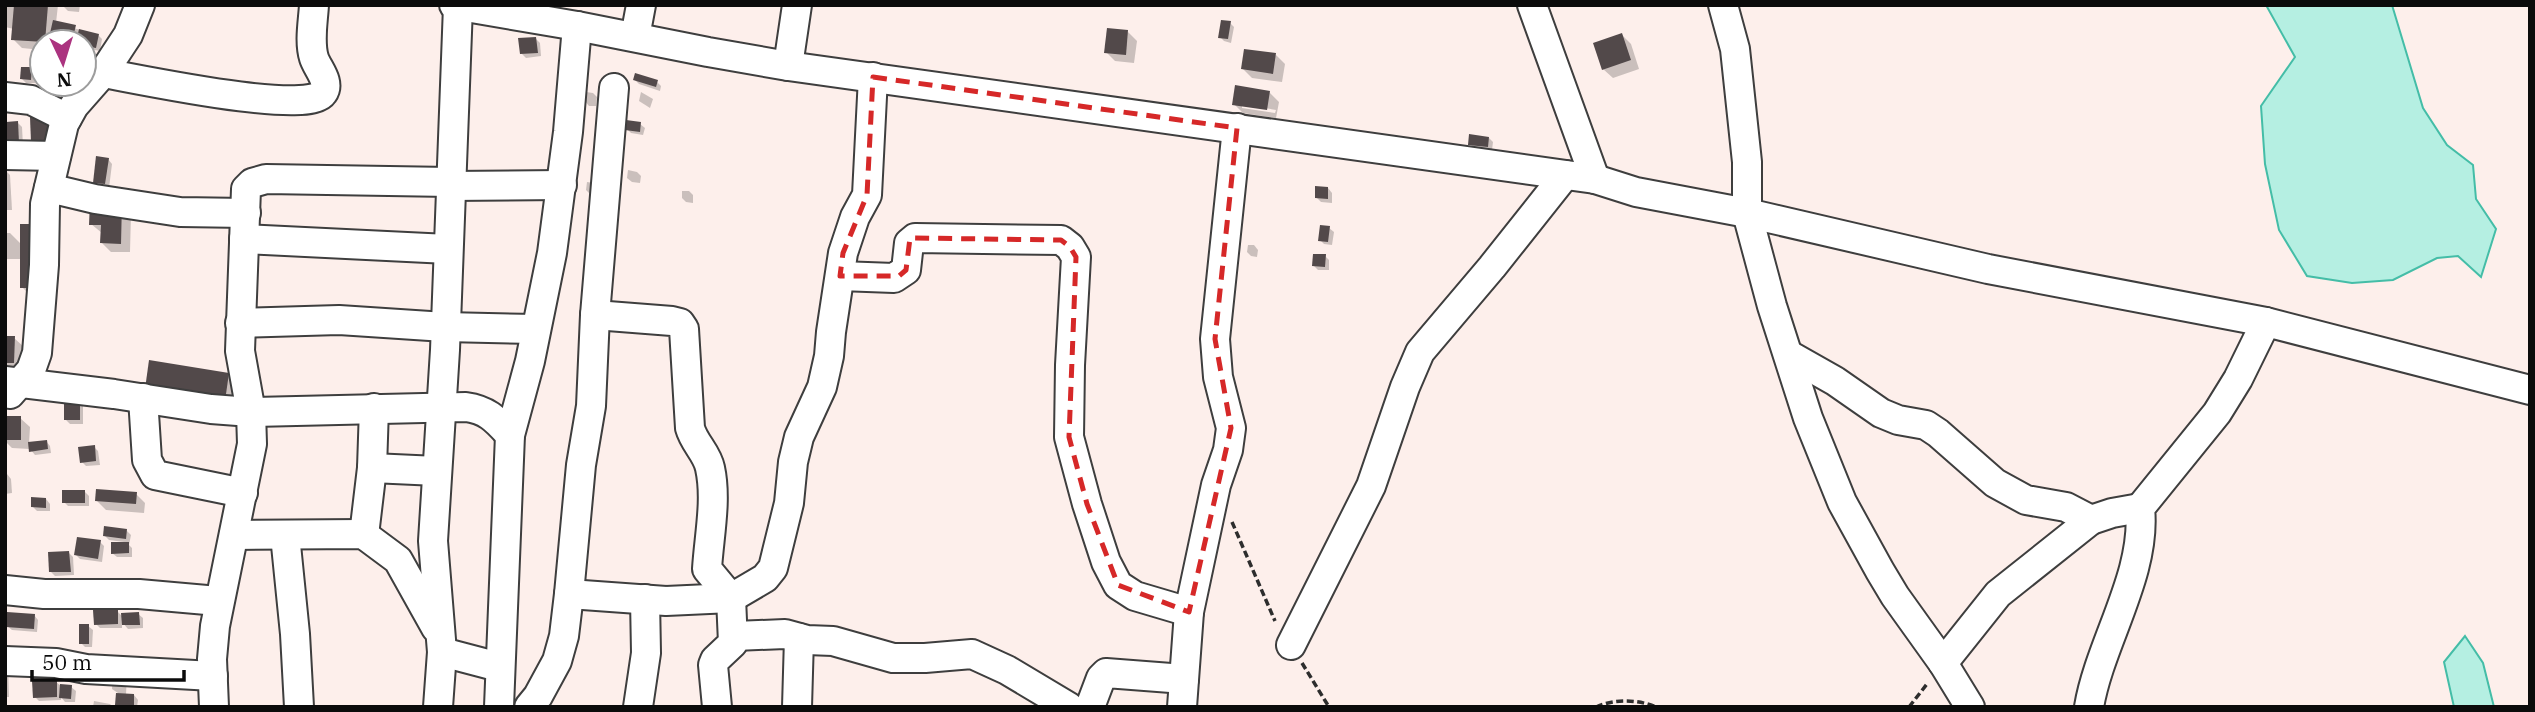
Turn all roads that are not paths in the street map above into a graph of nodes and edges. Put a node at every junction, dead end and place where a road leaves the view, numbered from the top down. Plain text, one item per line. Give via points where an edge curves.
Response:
1 (140, 5) edge
2 (314, 5) edge
3 (641, 5) edge
4 (797, 5) edge
5 (1532, 5) edge
6 (1723, 5) edge
7 (456, 6) edge
8 (578, 26) junction
9 (635, 37) junction
10 (788, 66) junction
11 (103, 73) junction
12 (873, 77) junction
13 (614, 88) dead end
14 (5, 97) edge
15 (67, 118) junction
16 (1237, 128) junction
17 (5, 155) edge
18 (56, 156) junction
19 (1565, 175) junction
20 (1595, 179) junction
21 (450, 184) junction
22 (562, 185) junction
23 (49, 188) junction
24 (1747, 213) junction
25 (245, 226) junction
26 (448, 249) junction
27 (840, 276) junction
28 (595, 315) junction
29 (2266, 321) junction
30 (240, 323) junction
31 (445, 327) junction
32 (536, 329) junction
33 (1789, 355) junction
34 (11, 387) edge
35 (2530, 390) edge
36 (143, 398) junction
37 (440, 407) junction
38 (374, 408) junction
39 (251, 412) junction
40 (510, 435) junction
41 (372, 468) junction
42 (437, 471) junction
43 (243, 493) junction
44 (2140, 508) junction
45 (2091, 520) junction
46 (234, 535) junction
47 (285, 535) junction
48 (371, 539) junction
49 (433, 541) junction
50 (5, 590) edge
51 (569, 594) junction
52 (731, 598) junction
53 (645, 599) junction
54 (218, 601) junction
55 (1189, 612) junction
56 (734, 636) junction
57 (799, 638) junction
58 (441, 643) junction
59 (1291, 645) road end
60 (5, 661) edge
61 (1943, 663) junction
62 (499, 667) junction
63 (213, 676) junction
64 (1184, 679) junction
65 (214, 707) edge
66 (299, 707) edge
67 (438, 707) edge
68 (499, 707) edge
69 (529, 707) edge
70 (638, 707) edge
71 (717, 707) edge
72 (797, 707) edge
73 (1069, 707) edge
74 (1090, 707) edge
75 (1182, 707) edge
76 (1969, 707) edge
77 (2089, 707) edge

1 - 11 street via 133,26
2 - 11 street via 313,54 325,87 318,97 235,97
3 - 9 street
4 - 10 street
5 - 20 street
6 - 24 street via 1735,49 1747,162
7 - 8 street
7 - 21 street
8 - 9 street
8 - 22 street
9 - 10 street
10 - 12 street
11 - 15 street
12 - 16 street
12 - 27 street via 867,195 855,217
13 - 28 street
14 - 15 street via 31,100
15 - 18 street
16 - 19 street
16 - 55 street via 1215,339 1230,439
17 - 18 street
18 - 23 street
19 - 20 street
19 - 59 street via 1420,352 1371,486
20 - 24 street via 1636,192
21 - 22 street
21 - 25 street via 260,180 246,189
21 - 26 street
22 - 32 street
23 - 25 street
23 - 34 street via 37,353 31,370
24 - 29 street via 1988,269
24 - 33 street
25 - 26 street
25 - 30 street
26 - 31 street
27 - 52 street via 822,387 799,437 773,568
27 - 55 street via 894,278 906,270 909,243 915,238 1060,240 1070,247 1076,257 1069,437 1106,562 1118,585 1135,596
28 - 51 street via 591,406
28 - 52 street via 672,321 684,328 689,422 694,441 708,460 712,480 707,569
29 - 35 street
29 - 44 street via 2217,413
30 - 31 street via 339,320
30 - 39 street via 240,352
31 - 32 street
31 - 37 street
32 - 40 street
33 - 45 street via 1881,413 1926,425 1995,483 2015,494 2066,507
33 - 61 street via 1842,502 1895,596
34 - 36 street
36 - 39 street
36 - 43 street via 147,460 155,475
37 - 38 street
37 - 40 street via 482,410
37 - 42 street
38 - 39 street
38 - 41 street
39 - 43 street via 252,444
40 - 62 street
41 - 42 street
41 - 48 street
42 - 49 street
43 - 46 street
44 - 45 street
44 - 77 street via 2142,527 2132,573
45 - 61 street via 1998,594
46 - 47 street
46 - 54 street
47 - 48 street via 348,533
47 - 66 street
48 - 49 street
48 - 58 street via 403,567
49 - 58 street
50 - 54 street
51 - 53 street
51 - 69 street via 557,662
52 - 53 street
52 - 56 street
53 - 70 street via 646,653
54 - 63 street
55 - 64 street
56 - 57 street via 785,634
56 - 71 street via 732,645 713,665
57 - 72 street
57 - 73 street via 833,641 893,658 972,654
58 - 62 street
58 - 67 street
60 - 63 street
61 - 76 street
62 - 68 street
63 - 65 street
64 - 74 street via 1106,673
64 - 75 street

